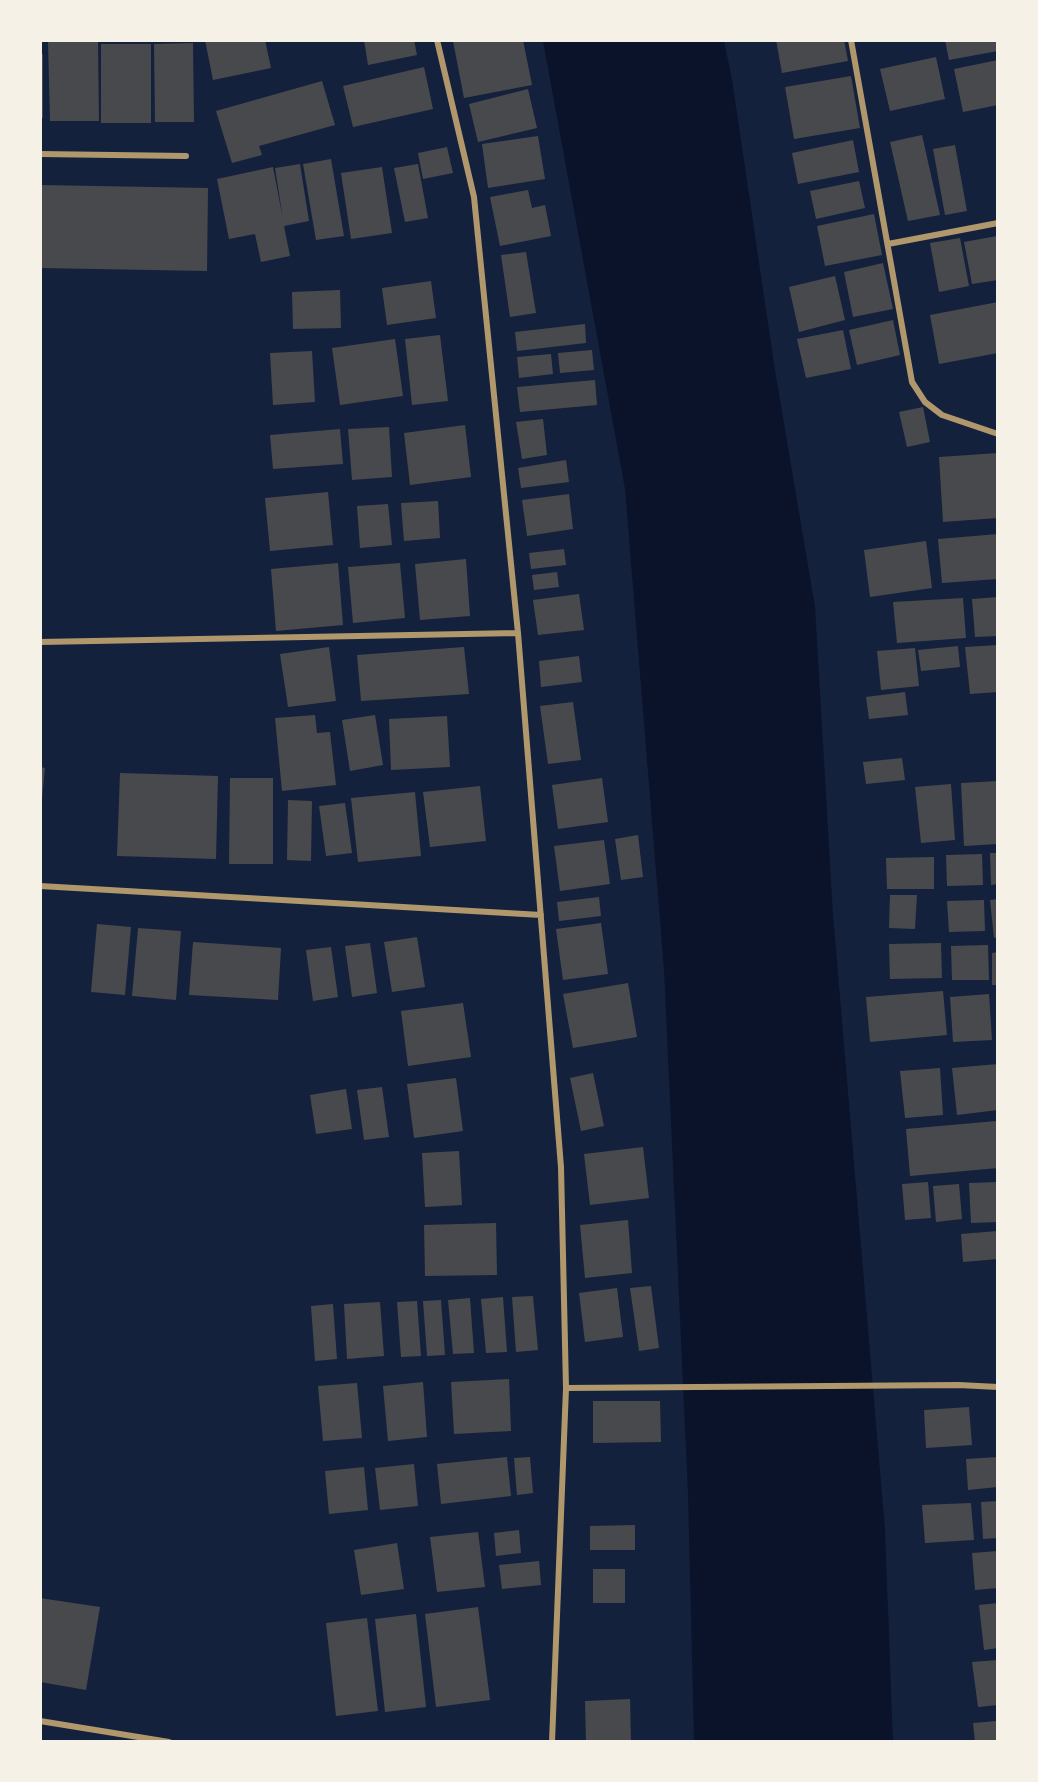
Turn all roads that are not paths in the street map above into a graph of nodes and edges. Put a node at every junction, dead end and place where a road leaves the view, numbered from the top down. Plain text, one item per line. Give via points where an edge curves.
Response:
1 (437, 40) edge
2 (851, 40) edge
3 (40, 154) edge
4 (186, 156) dead end
5 (998, 223) edge
6 (888, 244) junction
7 (998, 434) edge
8 (518, 633) junction
9 (40, 642) edge
10 (40, 886) edge
11 (541, 915) junction
12 (998, 1387) edge
13 (566, 1388) junction
14 (40, 1721) edge
15 (169, 1742) edge
16 (552, 1742) edge

1 - 8 street via 474,197
2 - 6 street
3 - 4 street
5 - 6 street
6 - 7 street via 912,382 925,402 942,415
8 - 9 street
8 - 11 street
10 - 11 street
11 - 13 street via 561,1167
12 - 13 street
13 - 16 street
14 - 15 street

